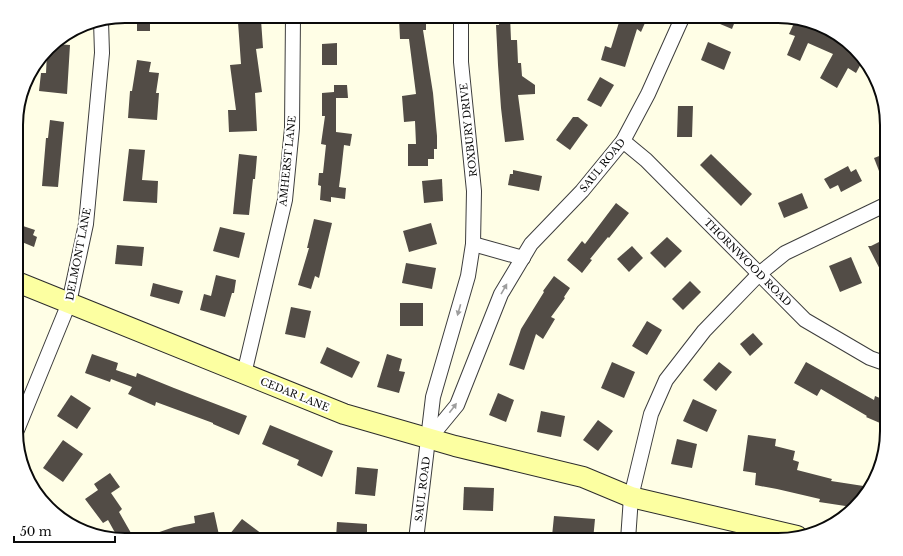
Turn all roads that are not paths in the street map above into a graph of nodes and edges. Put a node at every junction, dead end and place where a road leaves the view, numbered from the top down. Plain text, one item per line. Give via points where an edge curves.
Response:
1 (293, 23) edge
2 (460, 23) edge
3 (680, 23) edge
4 (101, 26) edge
5 (623, 141) junction
6 (880, 207) edge
7 (473, 244) junction
8 (523, 258) junction
9 (759, 274) junction
10 (23, 284) edge
11 (69, 303) junction
12 (880, 362) edge
13 (244, 374) junction
14 (23, 415) edge
15 (429, 439) junction
16 (633, 491) junction
17 (417, 533) edge
18 (629, 533) edge
19 (784, 533) edge

1 - 13 street, AMHERST LANE via 292,128 285,200
2 - 7 street, ROXBURY DRIVE via 461,62 474,191
3 - 5 street, SAUL ROAD via 648,94
4 - 11 street, DELMONT LANE via 102,54 86,224
5 - 8 street, SAUL ROAD via 582,191 531,244
5 - 9 street, THORNWOOD ROAD via 646,160
6 - 9 street via 785,253
7 - 8 street
7 -> 15 street, SAUL ROAD via 468,276 433,397
15 -> 8 street, SAUL ROAD via 457,405 501,294
9 - 12 street, THORNWOOD ROAD via 805,320
9 - 16 street via 704,331 666,380 651,414
10 - 11 street, CEDAR LANE
11 - 13 street, CEDAR LANE
11 - 14 street, DELMONT LANE
13 - 15 street, CEDAR LANE via 344,414
15 - 16 street, CEDAR LANE
15 - 17 street, SAUL ROAD
16 - 18 street
16 - 19 street, CEDAR LANE via 660,494 692,511

